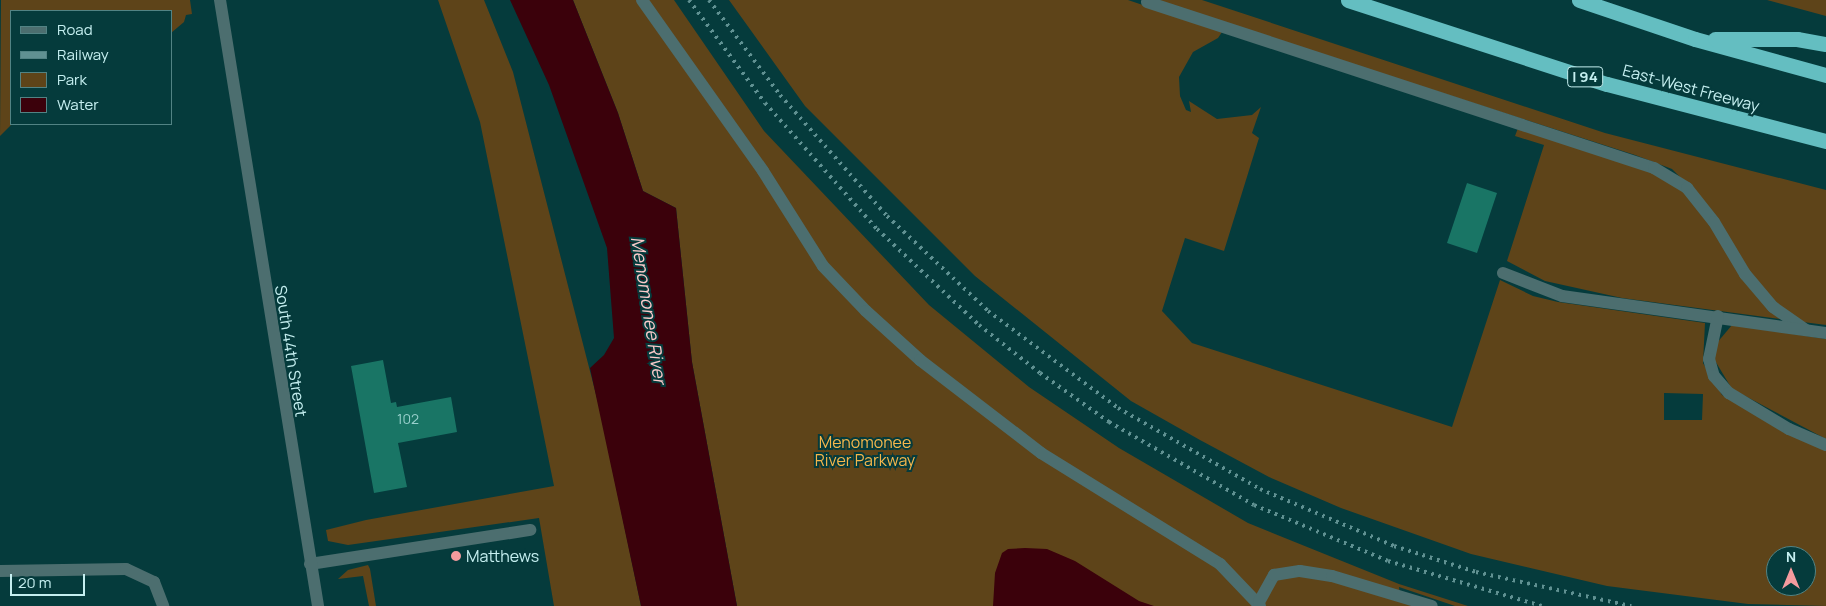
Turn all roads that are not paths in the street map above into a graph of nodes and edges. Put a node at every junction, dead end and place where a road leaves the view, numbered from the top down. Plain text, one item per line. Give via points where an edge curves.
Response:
1 (220, 0) edge
2 (642, 0) edge
3 (1348, 0) edge
4 (1578, 0) edge
5 (1147, 2) dead end
6 (1695, 39) junction
7 (1826, 44) edge
8 (1826, 75) edge
9 (1826, 141) edge
10 (1503, 273) dead end
11 (1718, 316) junction
12 (1806, 330) junction
13 (1826, 333) edge
14 (1826, 445) edge
15 (530, 530) dead end
16 (310, 564) junction
17 (0, 571) edge
18 (1259, 604) edge
19 (163, 606) edge
20 (318, 606) edge
21 (1432, 606) edge

1 - 16 street, South 44th Street
2 - 18 street via 763,171 823,266 866,311 991,417 1112,499 1197,548
3 - 9 highway, East-West Freeway / I 94 via 1607,84
4 - 6 highway
5 - 12 street via 1654,168 1687,188 1714,222 1751,281 1773,307
6 - 7 highway via 1798,39
6 - 8 highway
10 - 11 street via 1562,296
11 - 12 street
11 - 14 street via 1709,359 1714,376 1729,393 1789,429
12 - 13 street
15 - 16 street
16 - 20 street, South 44th Street
17 - 19 street via 126,569 154,582
18 - 21 street via 1274,575 1300,571 1332,576

